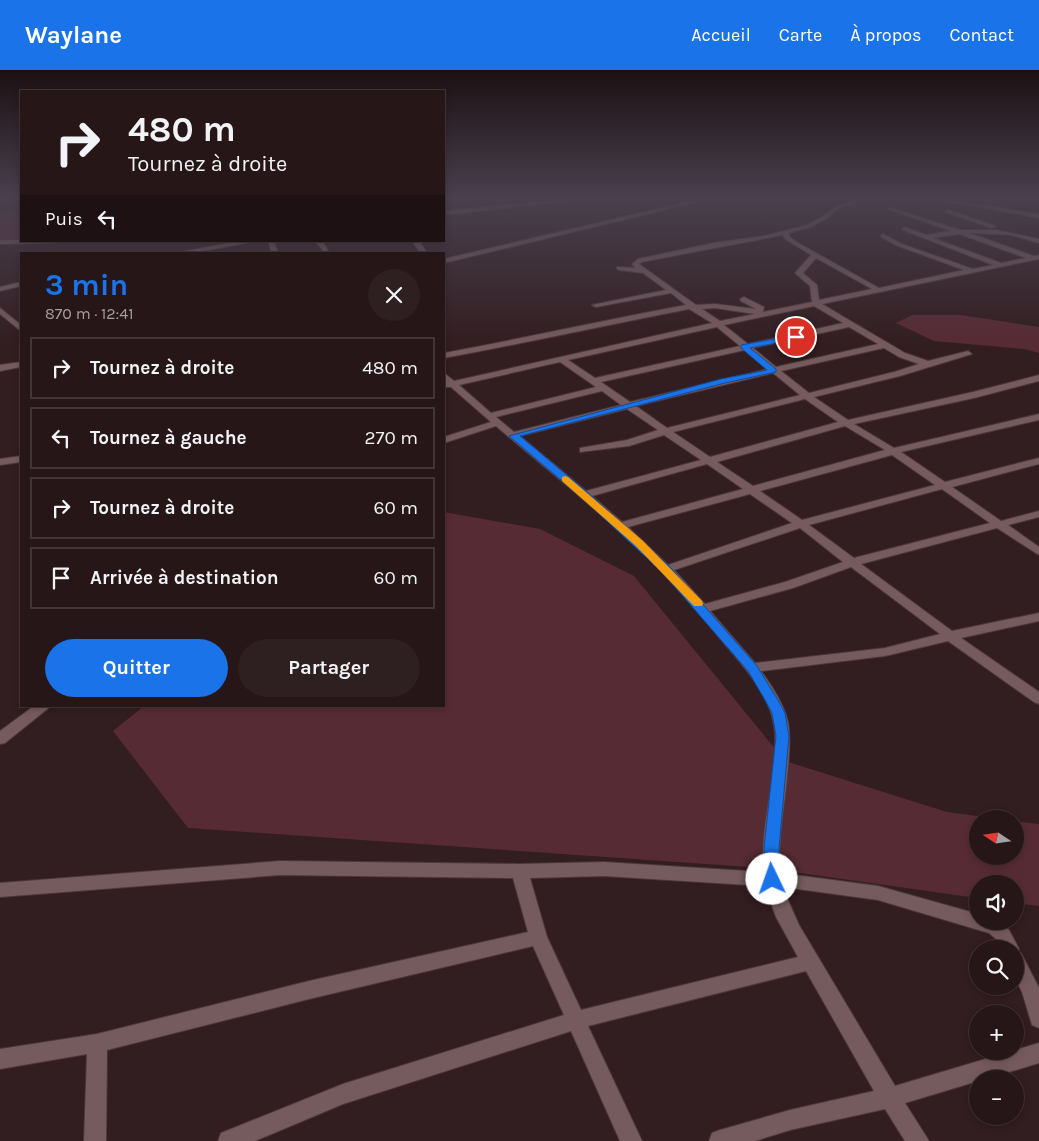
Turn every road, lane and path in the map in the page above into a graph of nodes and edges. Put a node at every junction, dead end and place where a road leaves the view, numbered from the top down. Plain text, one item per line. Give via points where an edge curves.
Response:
1 (177, 245) dead end
2 (222, 246) edge
3 (322, 246) edge
4 (508, 246) edge
5 (708, 246) edge
6 (798, 246) edge
7 (904, 246) edge
8 (948, 246) edge
9 (1003, 246) edge
10 (325, 250) dead end
11 (176, 252) edge
12 (182, 252) edge
13 (814, 256) junction
14 (1037, 258) edge
15 (445, 261) edge
16 (1000, 266) junction
17 (619, 268) dead end
18 (642, 271) junction
19 (974, 271) junction
20 (20, 284) edge
21 (0, 289) edge
22 (878, 290) junction
23 (671, 292) junction
24 (744, 299) dead end
25 (816, 304) junction
26 (596, 305) dead end
27 (692, 306) junction
28 (1, 312) edge
29 (768, 313) junction
30 (18, 322) edge
31 (718, 324) junction
32 (851, 324) junction
33 (887, 345) junction
34 (744, 347) junction
35 (968, 354) dead end
36 (445, 355) edge
37 (561, 359) junction
38 (927, 364) junction
39 (20, 365) edge
40 (0, 368) edge
41 (773, 371) junction
42 (1039, 378) edge
43 (447, 382) edge
44 (599, 385) junction
45 (808, 397) junction
46 (628, 406) junction
47 (1039, 417) edge
48 (494, 419) junction
49 (846, 423) junction
50 (666, 431) junction
51 (514, 436) junction
52 (445, 440) edge
53 (584, 450) dead end
54 (893, 451) junction
55 (20, 459) edge
56 (709, 461) junction
57 (1039, 461) edge
58 (0, 462) edge
59 (942, 485) junction
60 (751, 490) junction
61 (584, 494) junction
62 (1039, 514) edge
63 (997, 524) junction
64 (802, 525) junction
65 (620, 526) junction
66 (1039, 552) edge
67 (854, 562) junction
68 (666, 569) junction
69 (702, 609) junction
70 (1039, 618) edge
71 (950, 636) junction
72 (752, 668) junction
73 (1039, 699) edge
74 (43, 707) edge
75 (0, 739) edge
76 (520, 871) junction
77 (772, 879) junction
78 (0, 890) edge
79 (538, 937) junction
80 (1006, 940) edge
81 (810, 962) junction
82 (1024, 977) edge
83 (1039, 1019) edge
84 (576, 1020) junction
85 (97, 1043) junction
86 (1039, 1053) edge
87 (0, 1059) edge
88 (889, 1098) junction
89 (95, 1141) edge
90 (229, 1141) edge
91 (631, 1141) edge
92 (720, 1141) edge
93 (918, 1141) edge

1 - 11 street
2 - 12 street
3 - 10 street
4 - 15 street
5 - 18 street via 634,262
6 - 13 street
7 - 19 street
8 - 16 street
9 - 14 street
13 - 22 street via 852,273
13 - 25 street via 799,273 813,285
14 - 16 street
16 - 19 street
17 - 18 street
18 - 23 street
19 - 22 street
20 - 21 street
22 - 25 street
23 - 26 street
23 - 27 street
24 - 29 street
25 - 29 street
25 - 32 street
27 - 29 street
27 - 31 street
27 - 36 street
28 - 30 street
29 - 31 street
31 - 34 street
31 - 37 street
32 - 33 street
32 - 34 street
33 - 38 street via 902,355
33 - 41 street
34 - 41 street
34 - 44 street
35 - 38 street
37 - 43 street
37 - 44 street
38 - 45 street
39 - 40 street
41 - 45 street
41 - 46 street
42 - 49 street via 974,396
43 - 48 street
44 - 46 street
44 - 48 street
45 - 49 street
45 - 50 street
46 - 50 street
46 - 51 street
47 - 54 street
48 - 51 street
48 - 52 street
49 - 54 street
49 - 56 street
50 - 53 street via 630,443
50 - 56 street
51 - 61 street
54 - 59 street
54 - 60 street
55 - 58 street
56 - 60 street
56 - 61 street
57 - 59 street
59 - 63 street
59 - 64 street via 841,511
60 - 64 street
60 - 65 street
61 - 65 street
62 - 63 street
63 - 66 street
63 - 67 street
64 - 67 street
64 - 68 street
65 - 68 street
67 - 69 street via 789,585
67 - 71 street
68 - 69 street
69 - 72 street
70 - 71 street
71 - 72 street via 872,654
71 - 73 street
72 - 77 street via 778,713 783,736 771,848
74 - 75 street
76 - 77 street via 604,868
76 - 78 street via 280,868
76 - 79 street
77 - 80 street via 878,893 995,927
77 - 81 street via 794,934
79 - 84 street
79 - 85 street
81 - 84 street
81 - 88 street
82 - 83 street
84 - 90 street via 343,1094
84 - 91 street
85 - 87 street
85 - 89 street
86 - 88 street
88 - 92 street via 790,1120
88 - 93 street

